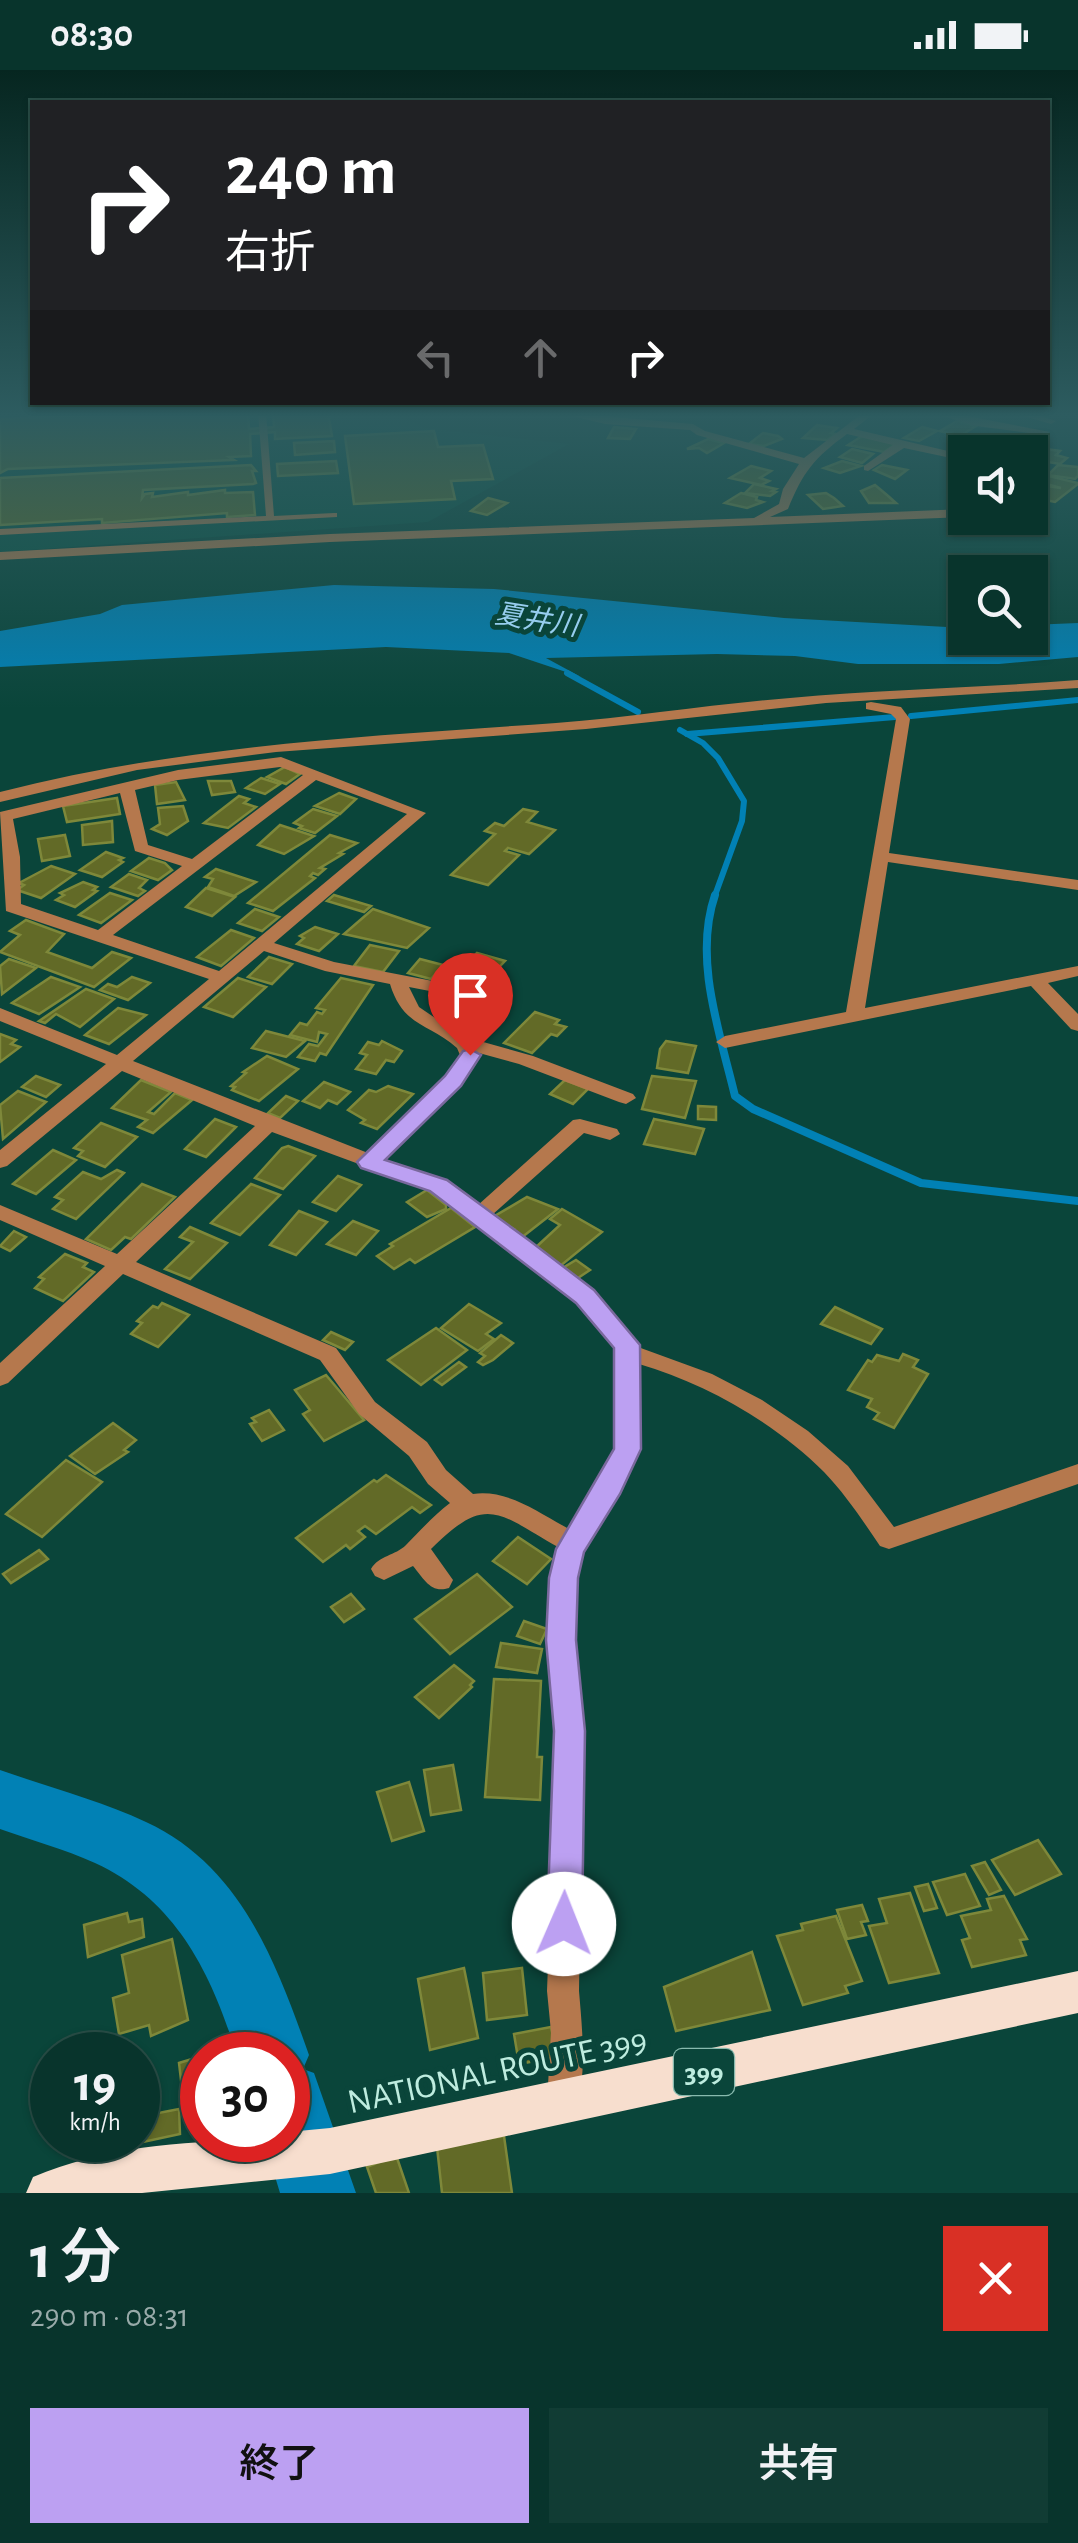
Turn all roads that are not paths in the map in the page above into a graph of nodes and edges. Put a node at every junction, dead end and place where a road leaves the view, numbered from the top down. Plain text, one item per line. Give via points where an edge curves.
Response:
1 (270, 511) edge
2 (773, 511) edge
3 (948, 514) edge
4 (334, 515) dead end
5 (270, 517) junction
6 (749, 522) junction
7 (0, 532) edge
8 (0, 556) edge
9 (1078, 684) edge
10 (789, 702) junction
11 (314, 774) junction
12 (126, 787) junction
13 (0, 797) edge
14 (878, 856) junction
15 (195, 865) junction
16 (1078, 885) edge
17 (101, 936) junction
18 (263, 945) junction
19 (1078, 970) edge
20 (223, 978) junction
21 (398, 980) junction
22 (1036, 980) junction
23 (0, 1014) edge
24 (854, 1017) junction
25 (1078, 1025) edge
26 (457, 1039) junction
27 (726, 1042) dead end
28 (121, 1061) junction
29 (626, 1098) dead end
30 (269, 1124) junction
31 (610, 1134) dead end
32 (0, 1161) edge
33 (369, 1162) junction
34 (0, 1212) edge
35 (479, 1215) junction
36 (119, 1265) junction
37 (628, 1352) junction
38 (0, 1377) edge
39 (1078, 1474) edge
40 (466, 1503) junction
41 (574, 1544) junction
42 (418, 1551) junction
43 (384, 1569) dead end
44 (440, 1580) dead end
45 (1078, 1992) edge
46 (563, 2103) junction
47 (56, 2192) edge

1 - 5 lane
2 - 6 street
3 - 6 street
4 - 5 lane
5 - 7 lane
6 - 8 street
9 - 10 street
10 - 13 street via 204,755
10 - 14 street via 885,707 903,719
11 - 12 street via 281,762
11 - 15 street
11 - 18 street via 418,813
12 - 15 street via 141,848
12 - 17 street via 4,816 12,907
14 - 16 street
14 - 24 street
15 - 17 street
17 - 20 street
18 - 20 street
18 - 21 street via 331,968
19 - 22 street
20 - 28 street
21 - 26 street via 410,1011
21 - 26 street via 484,996
22 - 24 street
22 - 25 street
23 - 28 street
24 - 27 street
26 - 29 street
26 - 33 street via 470,1055 453,1081
28 - 30 street
28 - 32 street
30 - 33 street
30 - 36 street
31 - 35 street via 580,1125
33 - 35 street via 420,1177
34 - 36 street
35 - 37 street via 585,1297
36 - 38 street
36 - 40 street via 328,1354 366,1408 418,1449
37 - 39 street via 697,1378 790,1432 822,1456 889,1538
37 - 41 street via 628,1449
40 - 41 street via 490,1502
40 - 42 street
41 - 46 street via 561,1614 569,1731
42 - 43 street
42 - 44 street
45 - 46 highway, NATIONAL ROUTE 399 / 399
46 - 47 highway, NATIONAL ROUTE 399 / 399 via 330,2151 147,2169

